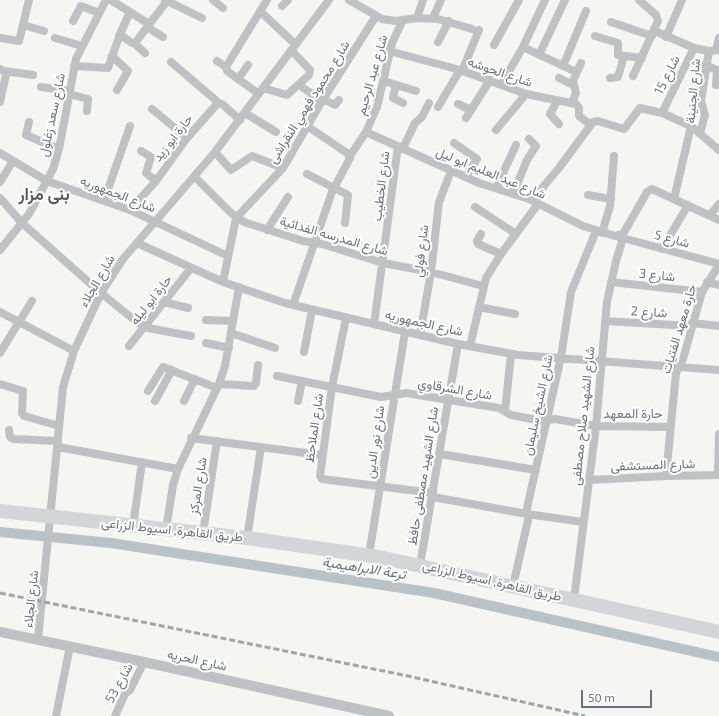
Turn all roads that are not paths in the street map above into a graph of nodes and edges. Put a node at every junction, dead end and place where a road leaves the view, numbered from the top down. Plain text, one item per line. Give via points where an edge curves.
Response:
1 (106, 0) edge
2 (111, 0) edge
3 (213, 0) edge
4 (267, 0) edge
5 (330, 0) edge
6 (349, 0) edge
7 (423, 0) edge
8 (441, 0) edge
9 (518, 0) edge
10 (545, 0) edge
11 (565, 0) edge
12 (639, 0) edge
13 (682, 0) edge
14 (168, 1) edge
15 (30, 6) edge
16 (223, 8) dead end
17 (260, 11) junction
18 (130, 12) junction
19 (586, 12) dead end
20 (99, 13) junction
21 (376, 16) junction
22 (202, 18) dead end
23 (417, 18) junction
24 (433, 18) junction
25 (403, 20) junction
26 (73, 21) dead end
27 (449, 21) junction
28 (611, 22) dead end
29 (23, 25) junction
30 (148, 25) junction
31 (44, 31) dead end
32 (654, 33) junction
33 (119, 36) junction
34 (595, 36) dead end
35 (163, 37) dead end
36 (666, 37) junction
37 (0, 38) edge
38 (55, 38) dead end
39 (719, 38) edge
40 (438, 42) dead end
41 (134, 43) junction
42 (494, 45) dead end
43 (82, 46) junction
44 (293, 47) junction
45 (523, 47) junction
46 (694, 48) junction
47 (714, 50) edge
48 (389, 52) junction
49 (145, 53) dead end
50 (539, 55) junction
51 (112, 56) junction
52 (624, 56) junction
53 (642, 58) junction
54 (217, 61) dead end
55 (171, 62) dead end
56 (581, 63) dead end
57 (248, 65) dead end
58 (74, 66) junction
59 (563, 66) junction
60 (706, 66) junction
61 (226, 67) junction
62 (2, 70) edge
63 (461, 70) junction
64 (576, 72) junction
65 (33, 75) dead end
66 (633, 76) dead end
67 (238, 78) junction
68 (559, 78) dead end
69 (610, 78) dead end
70 (490, 80) junction
71 (384, 81) junction
72 (299, 85) junction
73 (396, 85) junction
74 (501, 85) junction
75 (573, 86) junction
76 (716, 86) dead end
77 (41, 87) dead end
78 (117, 90) dead end
79 (261, 91) junction
80 (416, 91) dead end
81 (69, 92) junction
82 (526, 94) junction
83 (323, 100) junction
84 (339, 100) dead end
85 (557, 101) junction
86 (0, 102) edge
87 (219, 103) junction
88 (403, 103) dead end
89 (429, 103) dead end
90 (572, 103) junction
91 (458, 104) dead end
92 (438, 107) dead end
93 (152, 109) dead end
94 (471, 110) junction
95 (87, 111) dead end
96 (662, 114) junction
97 (242, 116) junction
98 (466, 118) dead end
99 (29, 122) dead end
100 (560, 124) dead end
101 (591, 125) junction
102 (130, 126) dead end
103 (307, 126) junction
104 (691, 126) junction
105 (496, 130) dead end
106 (276, 132) dead end
107 (366, 132) junction
108 (700, 133) junction
109 (187, 138) junction
110 (529, 139) dead end
111 (454, 143) dead end
112 (516, 145) dead end
113 (401, 147) junction
114 (59, 149) junction
115 (719, 150) edge
116 (141, 151) dead end
117 (215, 152) junction
118 (0, 153) edge
119 (350, 156) junction
120 (614, 156) dead end
121 (13, 161) junction
122 (283, 168) junction
123 (451, 171) junction
124 (307, 174) dead end
125 (195, 177) junction
126 (466, 177) junction
127 (156, 180) junction
128 (47, 181) junction
129 (0, 182) edge
130 (334, 187) junction
131 (496, 188) junction
132 (514, 194) junction
133 (588, 195) dead end
134 (288, 197) dead end
135 (0, 198) edge
136 (611, 199) junction
137 (674, 199) junction
138 (104, 201) junction
139 (536, 203) junction
140 (719, 204) edge
141 (688, 205) junction
142 (475, 207) dead end
143 (130, 210) junction
144 (710, 215) junction
145 (236, 218) junction
146 (719, 220) edge
147 (156, 221) junction
148 (22, 223) junction
149 (346, 223) dead end
150 (267, 230) junction
151 (599, 232) junction
152 (481, 234) dead end
153 (516, 234) junction
154 (621, 237) junction
155 (137, 242) junction
156 (313, 242) junction
157 (662, 249) junction
158 (0, 250) edge
159 (501, 254) junction
160 (228, 256) junction
161 (383, 263) junction
162 (719, 264) edge
163 (191, 268) junction
164 (431, 272) junction
165 (223, 282) junction
166 (611, 282) junction
167 (707, 282) junction
168 (719, 285) edge
169 (484, 286) junction
170 (239, 287) junction
171 (702, 292) junction
172 (101, 293) junction
173 (32, 301) dead end
174 (164, 302) junction
175 (293, 306) junction
176 (479, 307) junction
177 (188, 308) dead end
178 (312, 310) junction
179 (0, 312) edge
180 (515, 314) dead end
181 (346, 318) junction
182 (206, 320) dead end
183 (233, 321) junction
184 (605, 321) junction
185 (19, 322) junction
186 (374, 324) junction
187 (692, 325) junction
188 (719, 326) edge
189 (144, 327) junction
190 (405, 332) junction
191 (231, 333) junction
192 (420, 335) junction
193 (190, 336) dead end
194 (206, 343) dead end
195 (458, 344) junction
196 (129, 346) dead end
197 (470, 346) junction
198 (229, 348) junction
199 (275, 348) dead end
200 (74, 351) junction
201 (304, 352) dead end
202 (0, 353) edge
203 (512, 354) junction
204 (561, 357) junction
205 (602, 360) junction
206 (258, 365) dead end
207 (680, 366) junction
208 (172, 370) junction
209 (719, 370) edge
210 (277, 376) dead end
211 (195, 380) junction
212 (302, 381) junction
213 (0, 384) edge
214 (218, 386) junction
215 (332, 387) junction
216 (148, 391) dead end
217 (394, 395) junction
218 (447, 400) junction
219 (155, 401) dead end
220 (184, 401) dead end
221 (298, 401) dead end
222 (505, 411) junction
223 (548, 420) junction
224 (59, 426) junction
225 (596, 426) junction
226 (670, 427) junction
227 (9, 430) dead end
228 (719, 434) edge
229 (192, 438) junction
230 (217, 441) junction
231 (58, 444) junction
232 (260, 447) junction
233 (440, 454) junction
234 (321, 455) junction
235 (142, 462) junction
236 (178, 468) junction
237 (536, 470) junction
238 (718, 475) edge
239 (666, 476) junction
240 (589, 480) junction
241 (380, 486) junction
242 (433, 495) junction
243 (0, 511) edge
244 (527, 514) junction
245 (52, 517) junction
246 (583, 522) junction
247 (133, 526) junction
248 (166, 529) junction
249 (204, 533) junction
250 (247, 538) junction
251 (369, 555) junction
252 (420, 565) junction
253 (513, 586) junction
254 (574, 599) junction
255 (0, 632) edge
256 (719, 632) edge
257 (38, 640) junction
258 (70, 646) junction
259 (144, 662) junction
260 (56, 716) edge
261 (115, 716) edge
262 (389, 716) edge

1 - 20 street, شارع سعد زغلول
2 - 18 street
3 - 16 street
4 - 17 street
5 - 44 street, شارع الجلاء
6 - 21 street
7 - 23 street
8 - 24 street
9 - 42 street
10 - 45 street
11 - 50 street
12 - 32 street via 658,18
13 - 36 street
14 - 22 street
14 - 30 street
15 - 29 street
17 - 44 street
17 - 61 street
18 - 30 street
18 - 33 street
19 - 59 street
20 - 26 street via 81,6
20 - 43 street, شارع سعد زغلول
21 - 25 street via 389,21
21 - 83 street, شارع محمود فهمي النقراشى
23 - 24 street
23 - 25 street
24 - 27 street
25 - 48 street, شارع عبد الرحيم
27 - 40 street
27 - 63 street via 475,29
28 - 32 street
29 - 31 street
29 - 37 street via 19,41
30 - 35 street
30 - 41 street
32 - 36 street
32 - 53 street
33 - 41 street
33 - 51 street
34 - 52 street via 617,42 617,54
36 - 46 street
38 - 43 street
39 - 47 street, شارع الجنينة
41 - 49 street
43 - 58 street, شارع سعد زغلول
44 - 72 street via 310,72
44 - 79 street, شارع الجلاء
45 - 50 street
45 - 74 street
46 - 47 street
46 - 96 street, شارع 15
47 - 60 street, شارع الجنينة
48 - 63 street, شارع الحوشه
48 - 71 street, شارع عبد الرحيم
50 - 59 street
51 - 58 street via 106,69
51 - 78 street via 128,71
52 - 53 street
52 - 69 street via 618,77
53 - 66 street
54 - 61 street
55 - 87 street
56 - 64 street
57 - 67 street
58 - 81 street, شارع سعد زغلول
59 - 64 street
60 - 76 street via 717,70
60 - 108 street, شارع الجنينة via 701,102 704,115
61 - 67 street via 227,71
62 - 65 street
62 - 86 street via 6,75
63 - 70 street, شارع الحوشه
63 - 92 street
64 - 75 street
67 - 79 street
68 - 75 street
70 - 74 street, شارع الحوشه
70 - 94 street
71 - 73 street
71 - 107 street, شارع عبد الرحيم via 377,107
72 - 79 street via 287,95
72 - 83 street
73 - 80 street
73 - 88 street via 393,98
74 - 82 street, شارع الحوشه
75 - 90 street via 576,93
77 - 81 street
79 - 97 street, شارع الجلاء
81 - 95 street via 88,99
81 - 114 street, شارع سعد زغلول
82 - 85 street, شارع الحوشه
82 - 105 street
83 - 84 street via 335,105
83 - 103 street, شارع محمود فهمي النقراشى
85 - 90 street, شارع الحوشه
85 - 100 street via 550,114
87 - 97 street
87 - 109 street, حارة ابو زيد
89 - 113 street, شارع الخطيب
90 - 101 street via 578,106 579,116
91 - 94 street
93 - 109 street
94 - 98 street
96 - 101 street via 640,108 623,129 598,121
96 - 104 street
97 - 106 street
97 - 117 street, شارع الجلاء
99 - 114 street via 26,136
101 - 139 street via 543,187
102 - 138 street
103 - 119 street
103 - 122 street, شارع محمود فهمي النقراشى
104 - 108 street
104 - 137 street
107 - 113 street, شارع عبد العليم ابو ليل
107 - 119 street, شارع عبد الرحيم
108 - 115 street
109 - 127 street, حارة ابو زيد
110 - 132 street via 536,146
111 - 126 street via 477,159
112 - 131 street
113 - 123 street, شارع عبد العليم ابو ليل
113 - 161 street, شارع الخطيب
114 - 128 street, شارع سعد زغلول
116 - 127 street via 151,157 146,173
117 - 122 street via 231,170 252,156
117 - 125 street, شارع الجلاء
118 - 121 street, شارع الجمهوريه
119 - 130 street, شارع عبد الرحيم
120 - 136 street, شارع الشيخ سليمان
121 - 128 street, شارع الجمهوريه
121 - 129 street
122 - 145 street, شارع محمود فهمي النقراشى
123 - 126 street, شارع عبد العليم ابو ليل
123 - 164 street, شارع فولي via 439,202
124 - 130 street
125 - 145 street, شارع المدرسه الفدائية
125 - 147 street, شارع الجلاء
126 - 131 street, شارع عبد العليم ابو ليل
127 - 143 street, حارة ابو زيد
128 - 138 street, شارع الجمهوريه
128 - 148 street, شارع سعد زغلول
130 - 149 street via 348,196
130 - 156 street, شارع عبد الرحيم
131 - 132 street, شارع عبد العليم ابو ليل
132 - 139 street, شارع عبد العليم ابو ليل
133 - 136 street
134 - 150 street
135 - 148 street
136 - 151 street, شارع الشيخ سليمان
137 - 141 street
137 - 154 street via 654,189 649,190
138 - 143 street, شارع الجمهوريه
139 - 151 street, شارع عبد العليم ابو ليل
139 - 153 street
140 - 144 street
141 - 144 street
141 - 157 street
142 - 153 street
143 - 147 street, شارع الجمهوريه
144 - 146 street
145 - 150 street, شارع المدرسه الفدائية
145 - 160 street
147 - 155 street, شارع الجلاء
147 - 160 street, شارع الجمهوريه
148 - 158 street, شارع سعد زغلول
148 - 172 street
150 - 156 street, شارع المدرسه الفدائية
151 - 154 street, شارع عبد العليم ابو ليل
151 - 204 street, شارع الشيخ سليمان via 571,292
152 - 159 street via 478,244
153 - 159 street
154 - 157 street, شارع 5
154 - 166 street, شارع الشهيد صلاح مصطفى
155 - 163 street, شارع الجمهوريه
155 - 172 street, شارع الجلاء
156 - 161 street, شارع المدرسه الفدائية
156 - 175 street, شارع عبد الرحيم
157 - 162 street, شارع 5
159 - 169 street
160 - 165 street
161 - 164 street, شارع المدرسه الفدائية
161 - 186 street, شارع الخطيب
162 - 167 street, حارة معهد الفتيات
163 - 165 street, شارع الجمهوريه
163 - 174 street, حارة ابو ليله
164 - 169 street, شارع المدرسه الفدائية
164 - 192 street, شارع فولي
165 - 170 street, شارع الجمهوريه
166 - 171 street, شارع 3
166 - 184 street, شارع الشهيد صلاح مصطفى
167 - 168 street
167 - 171 street, حارة معهد الفتيات
169 - 176 street
170 - 175 street, شارع الجمهوريه
170 - 183 street
171 - 187 street, حارة معهد الفتيات
172 - 189 street
172 - 200 street, شارع الجلاء
173 - 185 street
174 - 177 street
174 - 189 street, حارة ابو ليله
175 - 178 street, شارع الجمهوريه
176 - 180 street
176 - 197 street
178 - 181 street, شارع الجمهوريه
178 - 201 street
179 - 185 street
181 - 186 street, شارع الجمهوريه
181 - 215 street, شارع الملاحظ
182 - 183 street
183 - 191 street
184 - 187 street, شارع 2
184 - 205 street, شارع الشهيد صلاح مصطفى
185 - 200 street
185 - 202 street
186 - 190 street, شارع الجمهوريه
187 - 188 street, شارع 2
187 - 207 street, حارة معهد الفتيات
189 - 193 street
189 - 196 street, حارة ابو ليله
190 - 192 street, شارع الجمهوريه
190 - 217 street, شارع نور الدين
191 - 198 street
191 - 199 street
192 - 195 street, شارع الجمهوريه
194 - 198 street
195 - 197 street, شارع الجمهوريه
195 - 218 street, شارع الشهيد مصطفى حافظ
197 - 203 street, شارع الجمهوريه
198 - 214 street
200 - 224 street, شارع الجلاء via 64,381
203 - 204 street, شارع الجمهوريه
203 - 222 street
204 - 205 street, شارع الجمهوريه
204 - 223 street, شارع الشيخ سليمان
205 - 207 street, شارع الجمهوريه
205 - 225 street, شارع الشهيد صلاح مصطفى
206 - 214 street via 254,386
207 - 209 street, شارع الجمهوريه
207 - 226 street, حارة معهد الفتيات via 676,373
208 - 211 street
208 - 216 street via 161,368
208 - 219 street
210 - 212 street, شارع الشرقاوي
211 - 214 street
211 - 220 street
212 - 215 street, شارع الشرقاوي
212 - 221 street
213 - 224 street via 23,391 24,416
214 - 229 street
215 - 217 street, شارع الشرقاوي via 381,397
215 - 234 street, شارع الملاحظ
217 - 218 street, شارع الشرقاوي via 406,393
217 - 241 street, شارع نور الدين
218 - 222 street, شارع الشرقاوي
218 - 233 street, شارع الشهيد مصطفى حافظ
222 - 223 street, شارع الشرقاوي via 511,415
223 - 225 street, شارع الشرقاوي via 555,418
223 - 237 street, شارع الشيخ سليمان
224 - 231 street, شارع الجلاء
225 - 226 street, حارة المعهد
225 - 240 street, شارع الشهيد صلاح مصطفى
226 - 239 street, حارة معهد الفتيات
227 - 231 street via 13,439
228 - 238 street
229 - 230 street
229 - 236 street
230 - 232 street
230 - 249 street, شارع المركز
231 - 235 street
231 - 245 street, شارع الجلاء
232 - 234 street
232 - 250 street
233 - 237 street
233 - 242 street, شارع الشهيد مصطفى حافظ
234 - 241 street, شارع الملاحظ via 321,478
235 - 236 street
235 - 247 street
236 - 248 street
237 - 244 street, شارع الشيخ سليمان via 526,508
238 - 239 street, شارع المستشفى
239 - 240 street, شارع المستشفى
240 - 246 street, شارع الشهيد صلاح مصطفى
241 - 242 street, شارع الملاحظ
241 - 251 street, شارع نور الدين
242 - 244 street, شارع الملاحظ
242 - 252 street, شارع الشهيد مصطفى حافظ
243 - 245 highway, طريق القاهرة, اسيوط الزراعى
244 - 246 street, شارع الملاحظ
244 - 253 street, شارع الشيخ سليمان via 528,520
245 - 247 highway, طريق القاهرة, اسيوط الزراعى
245 - 257 street, شارع الجلاء
246 - 254 street, شارع الشهيد صلاح مصطفى
247 - 248 highway, طريق القاهرة, اسيوط الزراعى
248 - 249 highway, طريق القاهرة, اسيوط الزراعى
249 - 250 highway, طريق القاهرة, اسيوط الزراعى
250 - 251 highway, طريق القاهرة, اسيوط الزراعى
251 - 252 highway, طريق القاهرة, اسيوط الزراعى
252 - 253 highway, طريق القاهرة, اسيوط الزراعى
253 - 254 highway, طريق القاهرة, اسيوط الزراعى
254 - 256 highway, طريق القاهرة, اسيوط الزراعى
255 - 257 street, شارع الحريه
257 - 258 street, شارع الحريه
258 - 259 street, شارع الحريه
258 - 260 street
259 - 261 street, شارع 53
259 - 262 street, شارع الحريه

